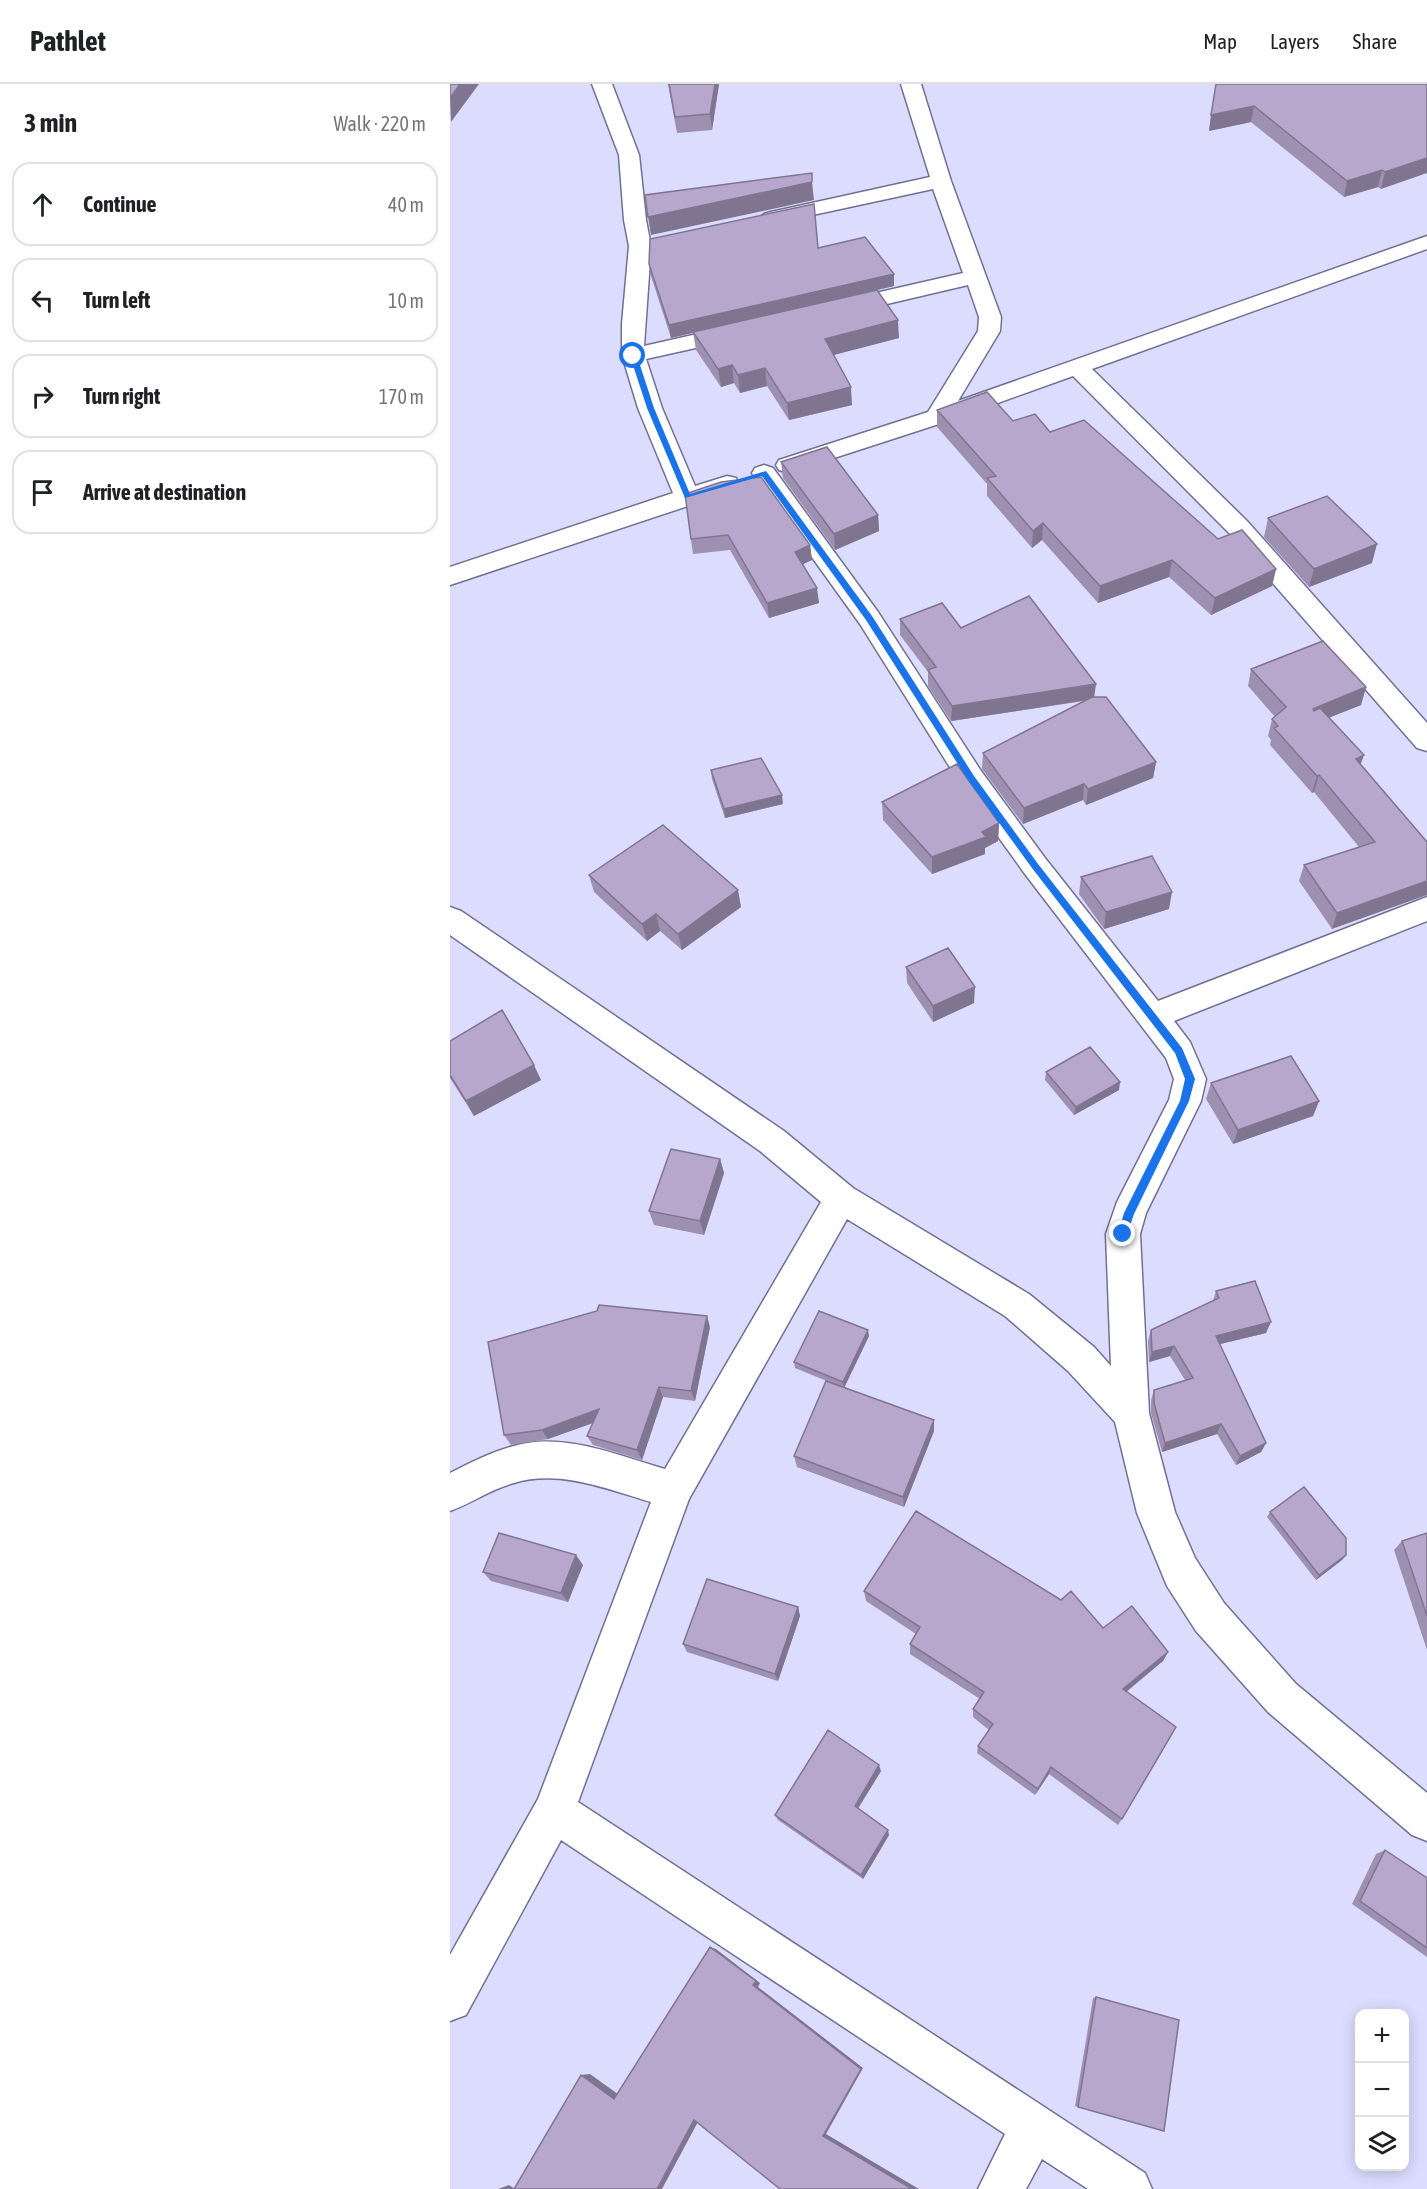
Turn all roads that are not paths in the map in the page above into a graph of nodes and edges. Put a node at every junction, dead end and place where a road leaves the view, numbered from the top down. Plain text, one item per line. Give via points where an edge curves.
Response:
1 (602, 84) edge
2 (911, 84) edge
3 (941, 181) junction
4 (752, 222) edge
5 (663, 242) edge
6 (1427, 242) edge
7 (640, 246) junction
8 (975, 278) junction
9 (815, 314) edge
10 (759, 327) edge
11 (633, 356) junction
12 (1076, 366) junction
13 (937, 417) junction
14 (764, 473) junction
15 (687, 497) junction
16 (450, 576) edge
17 (1427, 741) edge
18 (1427, 909) edge
19 (450, 919) edge
20 (1151, 1017) junction
21 (841, 1198) junction
22 (1131, 1413) junction
23 (674, 1490) junction
24 (450, 1493) edge
25 (554, 1811) junction
26 (1427, 1820) edge
27 (450, 1999) edge
28 (1033, 2128) junction
29 (1001, 2189) edge
30 (1129, 2189) edge

1 - 7 street via 629,155
2 - 3 street
3 - 4 street
3 - 8 street
5 - 7 street
6 - 12 street
7 - 11 street
8 - 9 street
8 - 13 street via 990,317 989,331
10 - 11 street
11 - 15 street
12 - 13 street
12 - 17 street via 1238,528
13 - 14 street
14 - 15 street
14 - 20 street via 869,618 971,778
15 - 16 street
18 - 20 street
19 - 21 street via 772,1141
20 - 22 street via 1179,1051 1190,1079 1185,1101 1129,1213 1123,1234
21 - 22 street via 1017,1305 1081,1359
21 - 23 street
22 - 26 street via 1156,1513 1181,1572 1210,1617 1282,1698
23 - 24 street via 583,1466 536,1460 490,1473
23 - 25 street
25 - 27 street
25 - 28 street
28 - 29 street
28 - 30 street

